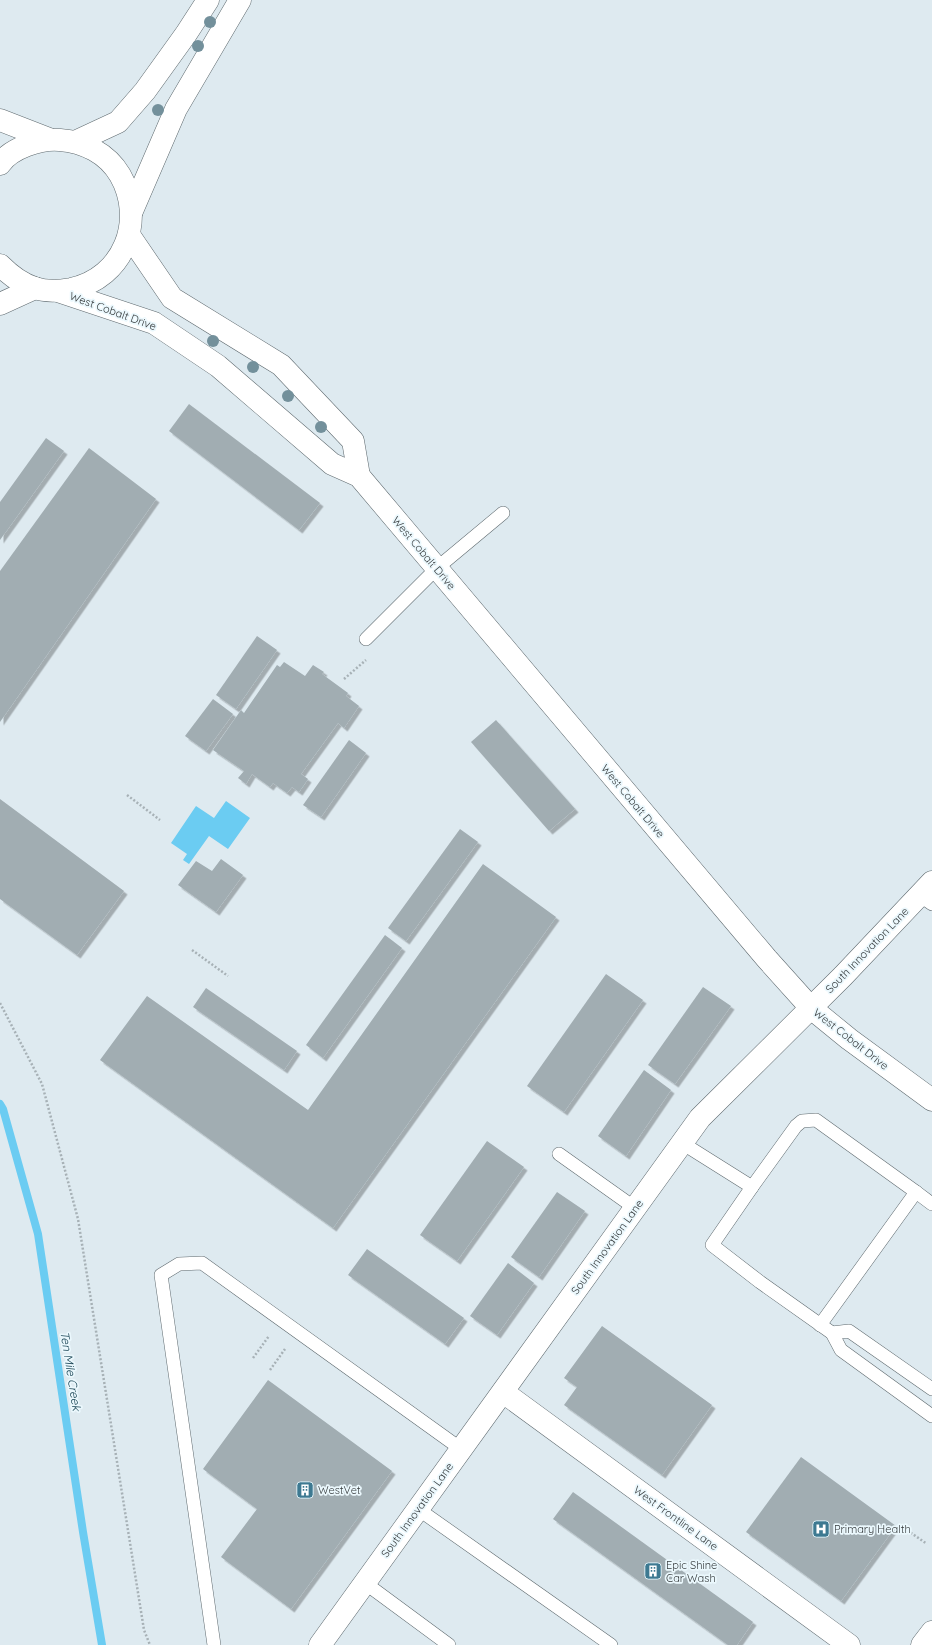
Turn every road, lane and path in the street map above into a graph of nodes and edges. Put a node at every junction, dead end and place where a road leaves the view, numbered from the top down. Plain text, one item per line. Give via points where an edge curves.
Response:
1 (208, 0) edge
2 (240, 0) edge
3 (0, 120) edge
4 (49, 139) junction
5 (75, 142) junction
6 (0, 164) edge
7 (132, 211) junction
8 (129, 235) junction
9 (0, 265) edge
10 (35, 288) junction
11 (58, 291) junction
12 (0, 304) edge
13 (358, 476) junction
14 (503, 513) dead end
15 (438, 568) junction
16 (366, 639) dead end
17 (370, 656) dead end
18 (344, 679) dead end
19 (127, 795) dead end
20 (160, 820) dead end
21 (928, 894) edge
22 (192, 950) dead end
23 (228, 976) dead end
24 (0, 1003) edge
25 (812, 1008) junction
26 (932, 1100) edge
27 (682, 1143) junction
28 (559, 1154) dead end
29 (752, 1187) junction
30 (916, 1192) junction
31 (932, 1204) edge
32 (635, 1208) junction
33 (280, 1320) junction
34 (820, 1325) junction
35 (298, 1332) junction
36 (832, 1333) junction
37 (253, 1358) dead end
38 (894, 1362) junction
39 (270, 1370) dead end
40 (882, 1380) junction
41 (932, 1389) edge
42 (503, 1392) junction
43 (932, 1416) edge
44 (461, 1449) junction
45 (418, 1509) junction
46 (904, 1528) dead end
47 (927, 1544) dead end
48 (365, 1583) junction
49 (932, 1632) edge
50 (322, 1644) edge
51 (150, 1645) edge
52 (214, 1645) edge
53 (448, 1645) edge
54 (611, 1645) edge
55 (849, 1645) edge
56 (922, 1645) edge

1 - 5 street via 145,91 118,122
2 - 7 street via 176,109
3 - 4 street
4 - 5 street
4 - 6 street via 24,146
5 - 7 street via 97,151 115,167 127,188
7 - 8 street
8 - 11 street via 119,257 103,274 82,286
8 - 13 street via 172,298 281,365 352,441
9 - 10 street via 11,276
10 - 11 street
10 - 12 street
11 - 13 street, West Cobalt Drive via 154,323 218,366 332,464
13 - 15 street, West Cobalt Drive
14 - 15 lane
15 - 16 lane
15 - 25 street, West Cobalt Drive via 767,959
17 - 18 path
19 - 20 path
21 - 25 street, South Innovation Lane
22 - 23 path
24 - 51 path via 42,1084 78,1219 144,1630
25 - 26 street, West Cobalt Drive via 849,1039
25 - 27 street, South Innovation Lane via 700,1118
27 - 29 lane
27 - 32 street, South Innovation Lane
28 - 32 lane
29 - 30 lane via 796,1126 802,1121 816,1120
29 - 34 lane via 712,1246
30 - 31 lane
30 - 34 lane
32 - 42 street, South Innovation Lane
33 - 35 lane
33 - 37 path
33 - 52 lane via 202,1263 179,1264 161,1275
34 - 36 lane
35 - 39 path
35 - 44 lane
36 - 38 lane via 849,1331
36 - 40 lane via 841,1350
38 - 40 lane
38 - 41 lane
40 - 43 lane
42 - 44 street, South Innovation Lane
42 - 55 street, West Frontline Lane
44 - 45 street, South Innovation Lane
45 - 48 street, South Innovation Lane
45 - 54 lane
46 - 47 path
48 - 50 street, South Innovation Lane
48 - 53 lane
49 - 56 street

